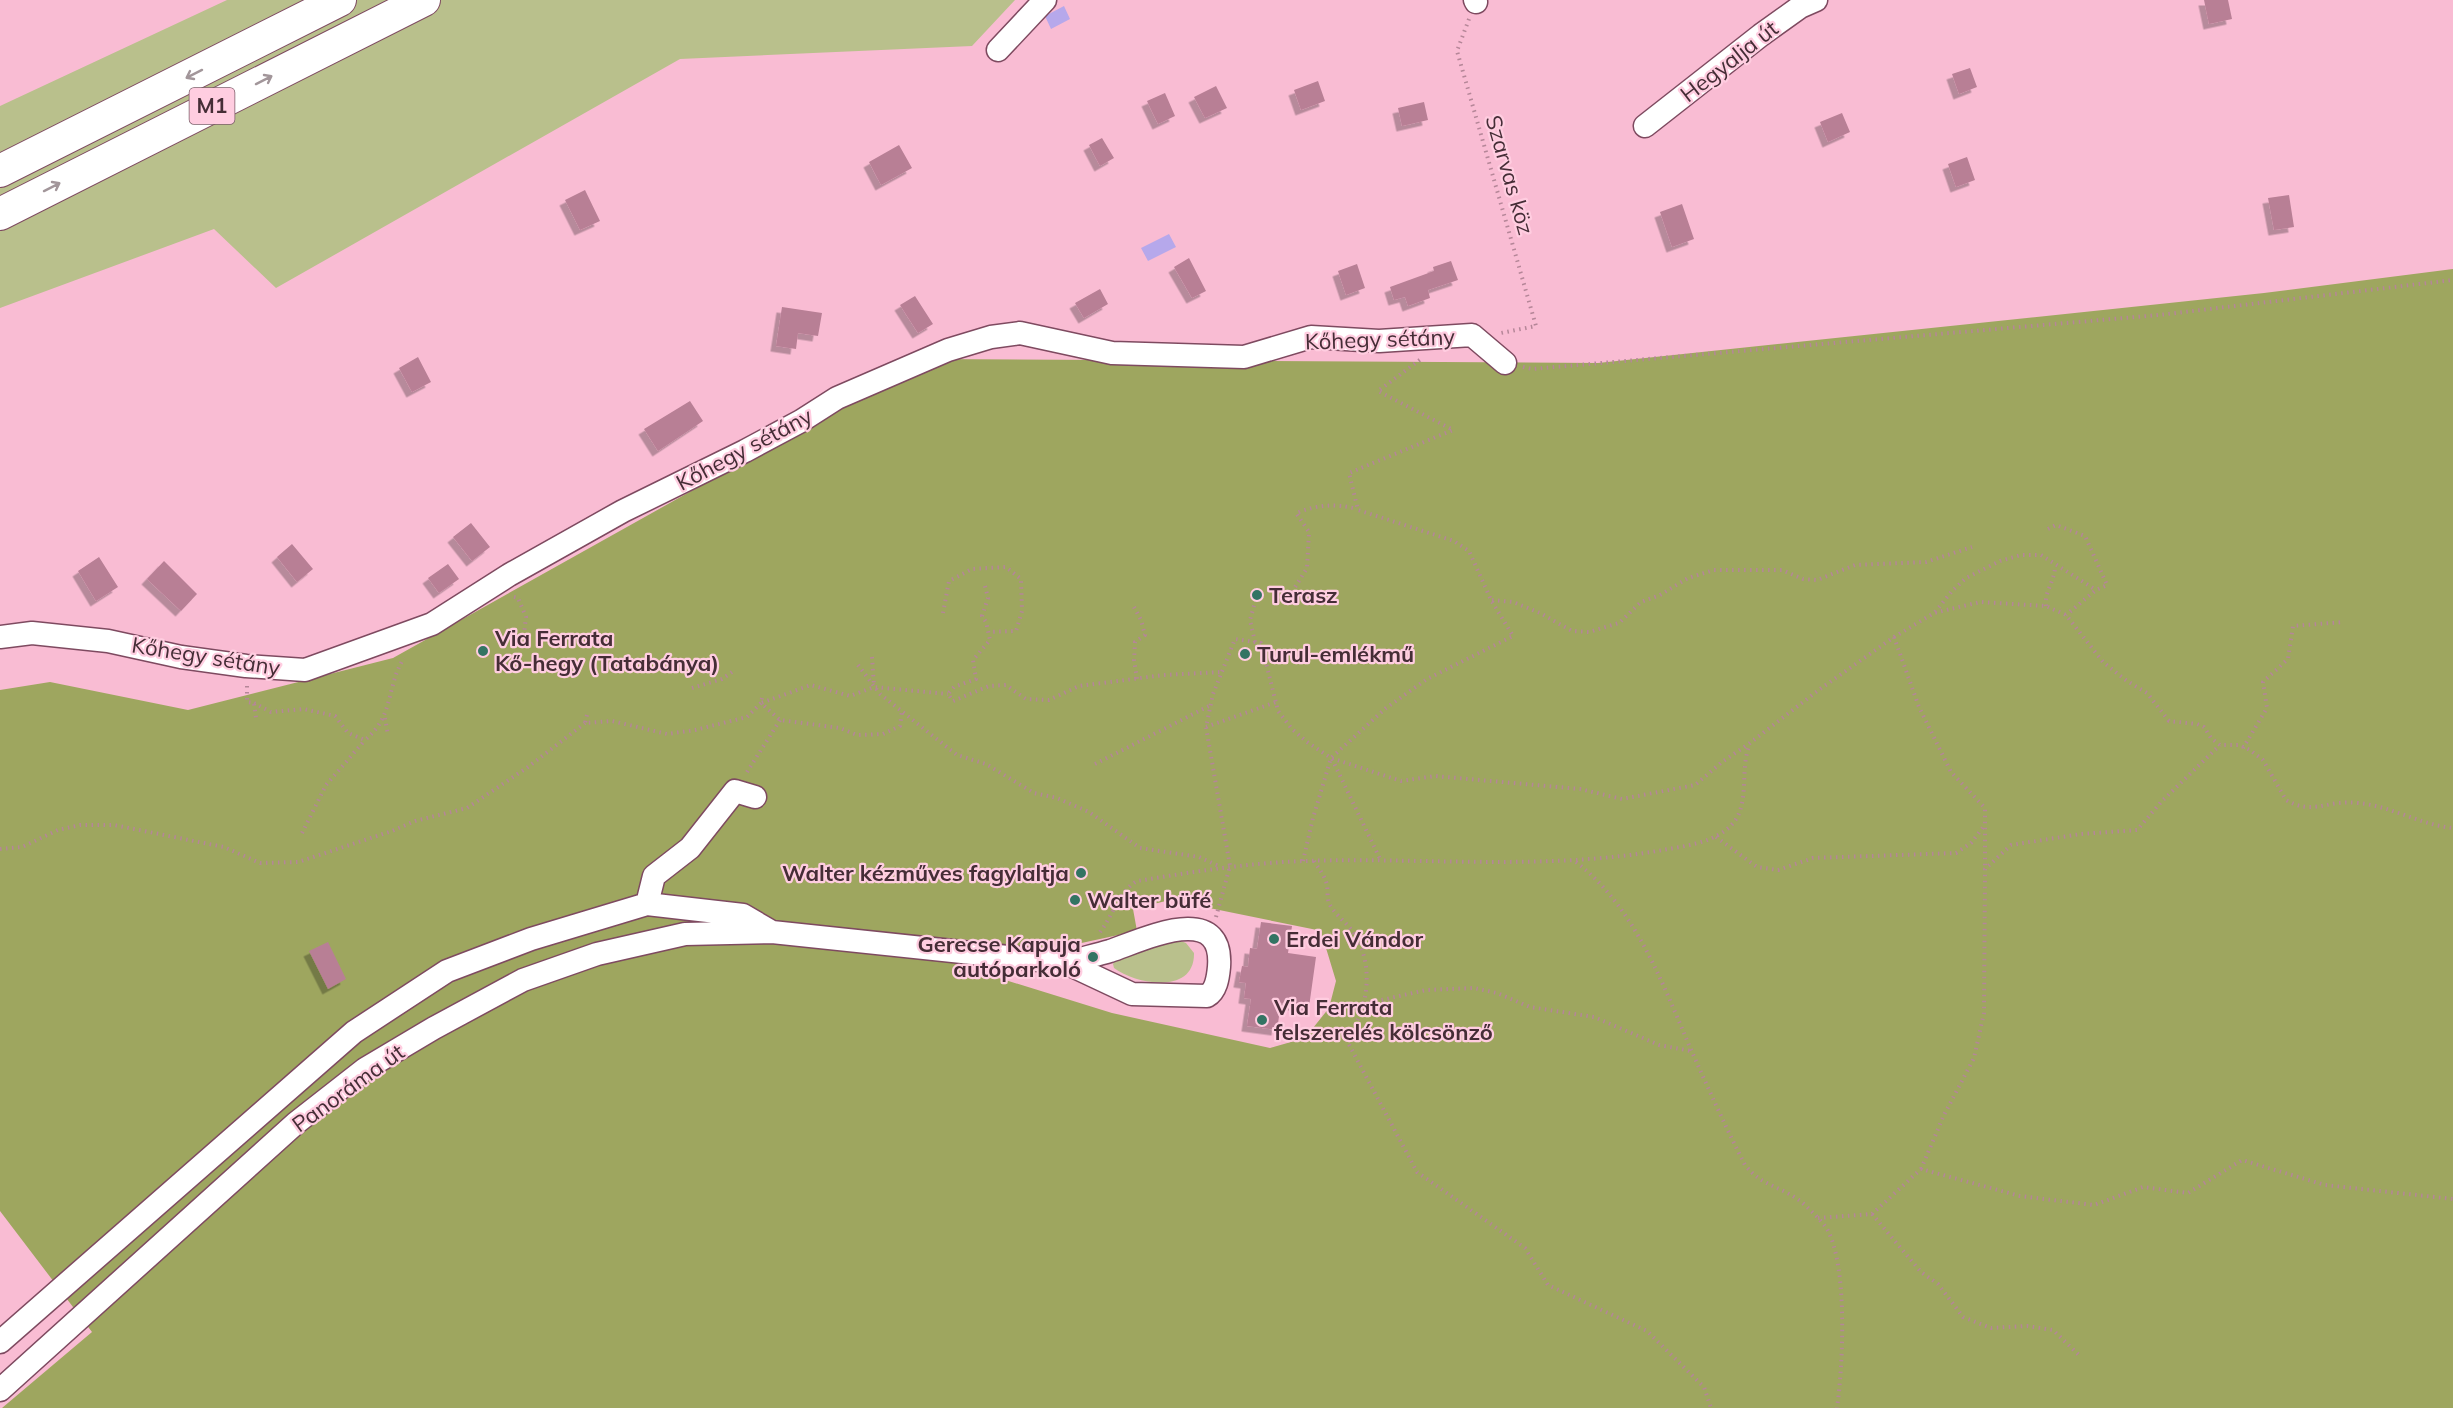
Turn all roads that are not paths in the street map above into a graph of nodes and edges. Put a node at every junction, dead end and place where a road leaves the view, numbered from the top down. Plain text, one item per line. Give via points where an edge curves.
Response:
1 (340, 0) edge
2 (424, 0) edge
3 (1045, 0) edge
4 (1816, 0) edge
5 (998, 50) dead end
6 (1645, 126) dead end
7 (0, 171) edge
8 (0, 214) edge
9 (1505, 363) road end
10 (0, 637) edge
11 (745, 794) road end
12 (647, 904) junction
13 (772, 932) junction
14 (1065, 963) junction
15 (0, 1342) edge
16 (0, 1390) edge

1 -> 7 highway, M1
8 -> 2 highway, M1
3 - 5 street
4 - 6 street, Hegyalja út via 1761,35
9 - 10 street, Kőhegy sétány via 1472,335 1379,341 1311,337 1244,357 1112,352 1020,333 991,337 948,350 837,398 697,476 622,511 432,624 305,670 181,657 108,641 32,633
11 - 12 street via 690,849 654,876
12 - 13 street, Panoráma út via 743,915
12 - 15 street, Panoráma út via 531,939 447,971 354,1032
13 - 14 street, Panoráma út
13 - 16 street, Panoráma út via 685,934 597,954 523,980 434,1028 365,1069 296,1124
14 - 14 street via 1132,994 1207,996 1214,988 1219,968 1217,946 1211,936 1194,929 1173,931

